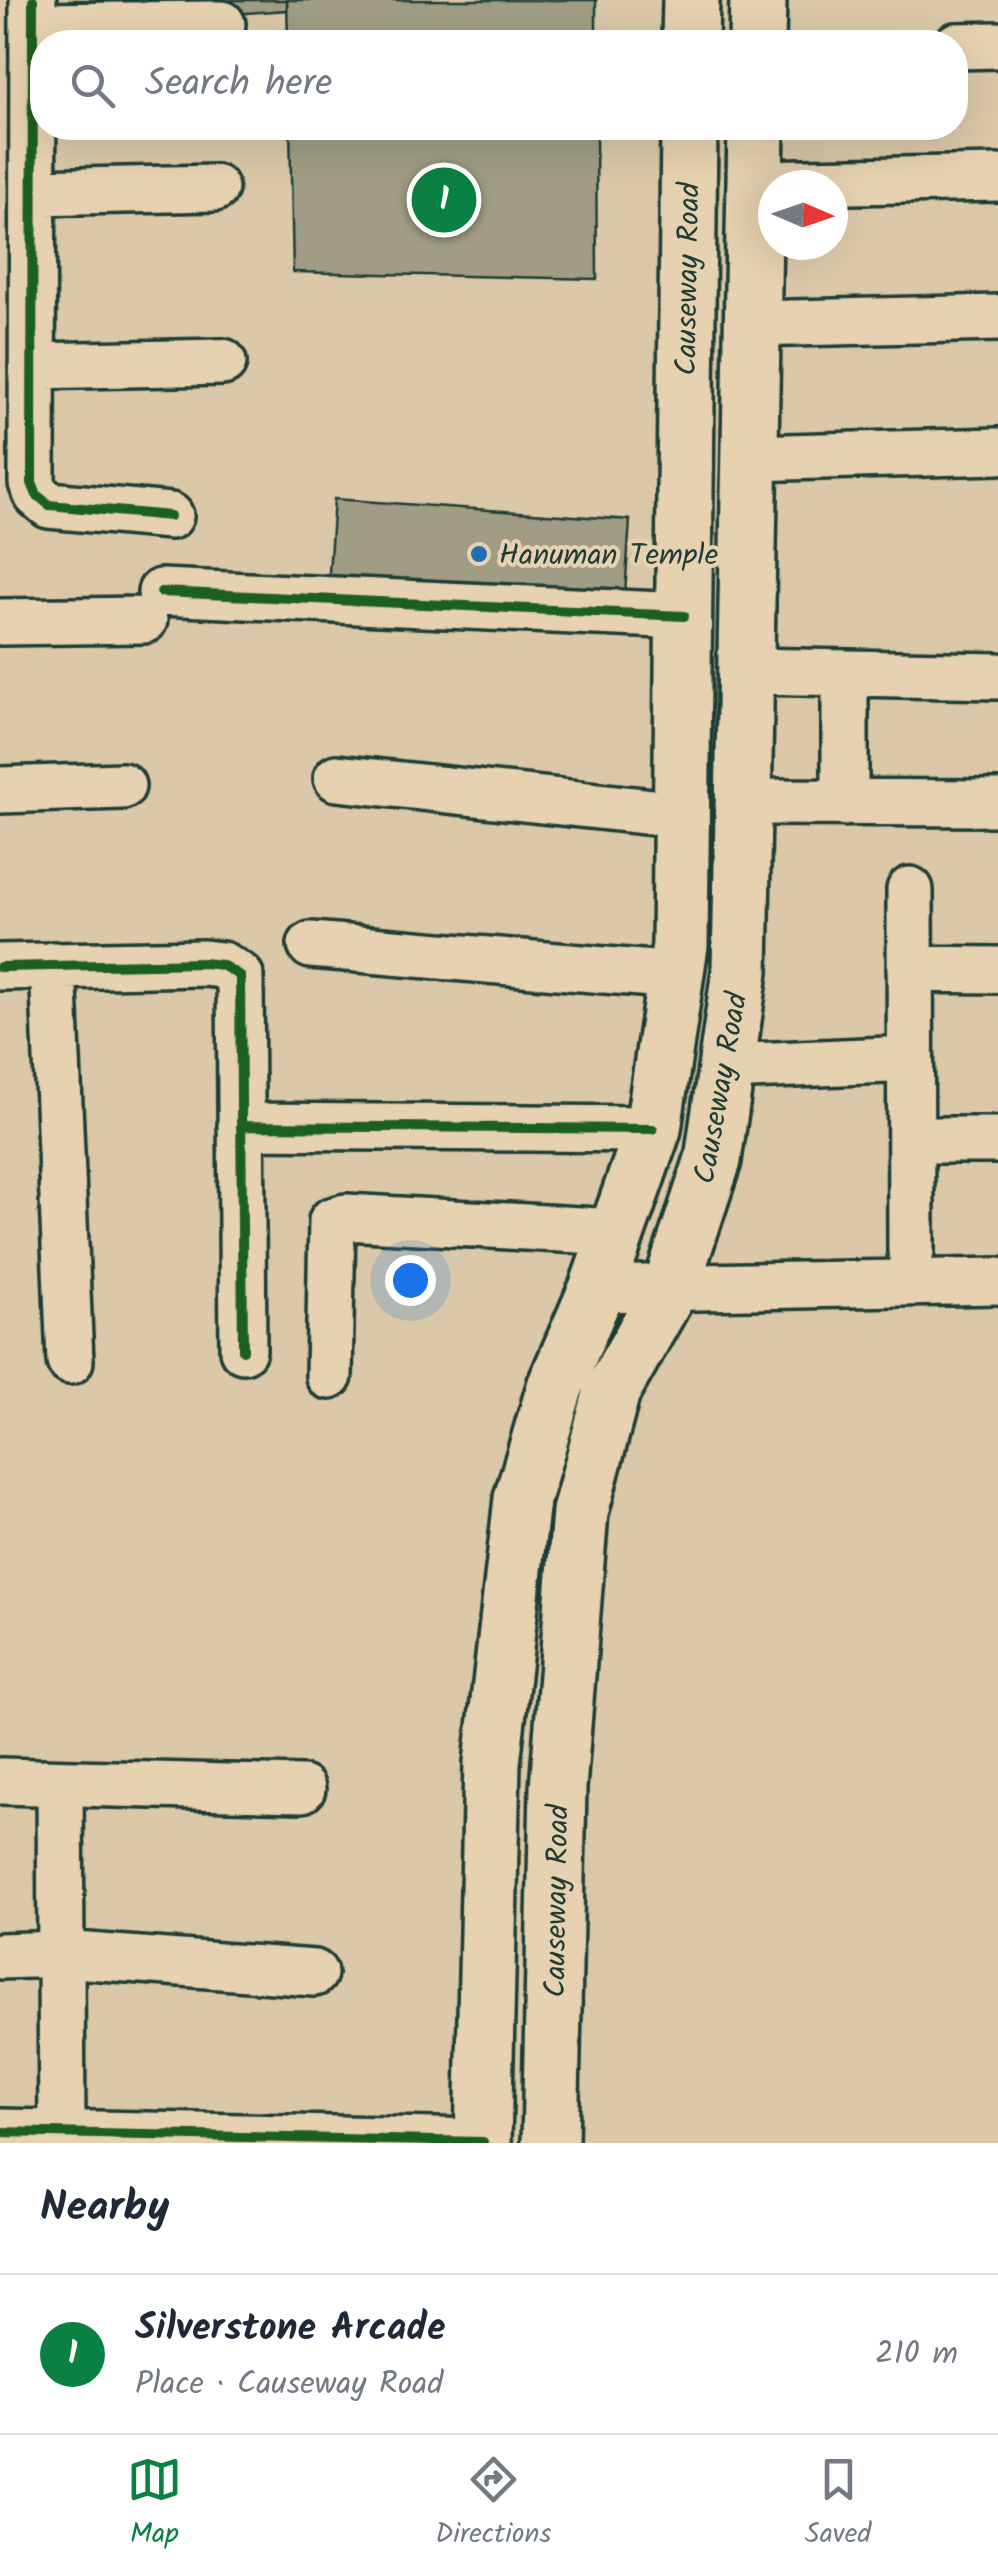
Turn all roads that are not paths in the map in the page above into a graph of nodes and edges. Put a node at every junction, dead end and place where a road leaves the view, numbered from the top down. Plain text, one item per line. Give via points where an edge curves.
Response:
1 (690, 0) edge
2 (758, 0) edge
3 (33, 13) edge
4 (222, 24) dead end
5 (690, 30) edge
6 (757, 30) edge
7 (998, 45) edge
8 (968, 46) edge
9 (16, 81) edge
10 (689, 140) edge
11 (756, 140) edge
12 (998, 178) edge
13 (755, 183) junction
14 (215, 188) dead end
15 (33, 192) junction
16 (16, 258) edge
17 (998, 318) edge
18 (752, 324) junction
19 (223, 362) dead end
20 (32, 366) junction
21 (16, 448) edge
22 (998, 452) edge
23 (749, 458) junction
24 (170, 516) dead end
25 (684, 616) junction
26 (0, 622) edge
27 (745, 672) junction
28 (845, 673) junction
29 (998, 676) edge
30 (337, 778) dead end
31 (122, 786) dead end
32 (0, 790) edge
33 (743, 802) junction
34 (845, 803) junction
35 (998, 803) edge
36 (681, 815) junction
37 (910, 890) dead end
38 (311, 945) dead end
39 (53, 966) junction
40 (0, 967) edge
41 (910, 970) junction
42 (998, 970) edge
43 (676, 976) junction
44 (910, 1045) junction
45 (728, 1051) junction
46 (241, 1126) junction
47 (653, 1129) junction
48 (910, 1140) junction
49 (998, 1140) edge
50 (616, 1232) junction
51 (911, 1252) dead end
52 (998, 1282) edge
53 (670, 1287) junction
54 (596, 1288) junction
55 (243, 1350) dead end
56 (70, 1360) dead end
57 (329, 1376) dead end
58 (0, 1781) edge
59 (60, 1783) junction
60 (302, 1789) dead end
61 (61, 1954) junction
62 (0, 1956) edge
63 (314, 1973) dead end
64 (0, 2132) edge
65 (62, 2134) junction
66 (117, 2139) edge
67 (482, 2142) edge
68 (550, 2143) edge

1 - 5 main road
2 - 6 main road
3 - 4 street
3 - 9 street
7 - 8 street
9 - 15 street
10 - 25 main road, Causeway Road
11 - 13 main road, Causeway Road
12 - 13 street
13 - 18 main road, Causeway Road
14 - 15 street
15 - 16 street
16 - 20 street
17 - 18 street
18 - 23 main road, Causeway Road
19 - 20 street
20 - 21 street
21 - 24 street via 37,495 49,505
22 - 23 street
23 - 27 main road, Causeway Road
25 - 26 street via 152,606
25 - 36 main road, Causeway Road
27 - 28 street
27 - 33 main road, Causeway Road
28 - 29 street
28 - 34 street
30 - 36 street
31 - 32 street
33 - 34 street
33 - 45 main road, Causeway Road via 740,970
34 - 35 street
36 - 43 main road, Causeway Road
37 - 41 street
38 - 43 street
39 - 40 street
39 - 46 street via 204,963 240,976
39 - 56 street
41 - 42 street
41 - 44 street
43 - 47 main road, Causeway Road
44 - 45 street
44 - 48 street
45 - 53 main road, Causeway Road via 713,1160
46 - 47 street
46 - 55 street
47 - 50 main road, Causeway Road
48 - 49 street
48 - 51 street
50 - 54 main road, Causeway Road
50 - 57 street via 346,1216 332,1221
52 - 53 street
53 - 54 street
53 - 68 main road, Causeway Road via 612,1392 580,1512 558,1788
54 - 67 main road, Causeway Road via 555,1387 522,1499 492,1763
58 - 59 street
59 - 60 street
59 - 61 street
61 - 62 street
61 - 63 street
61 - 65 street
64 - 65 street
65 - 66 street
66 - 67 street

